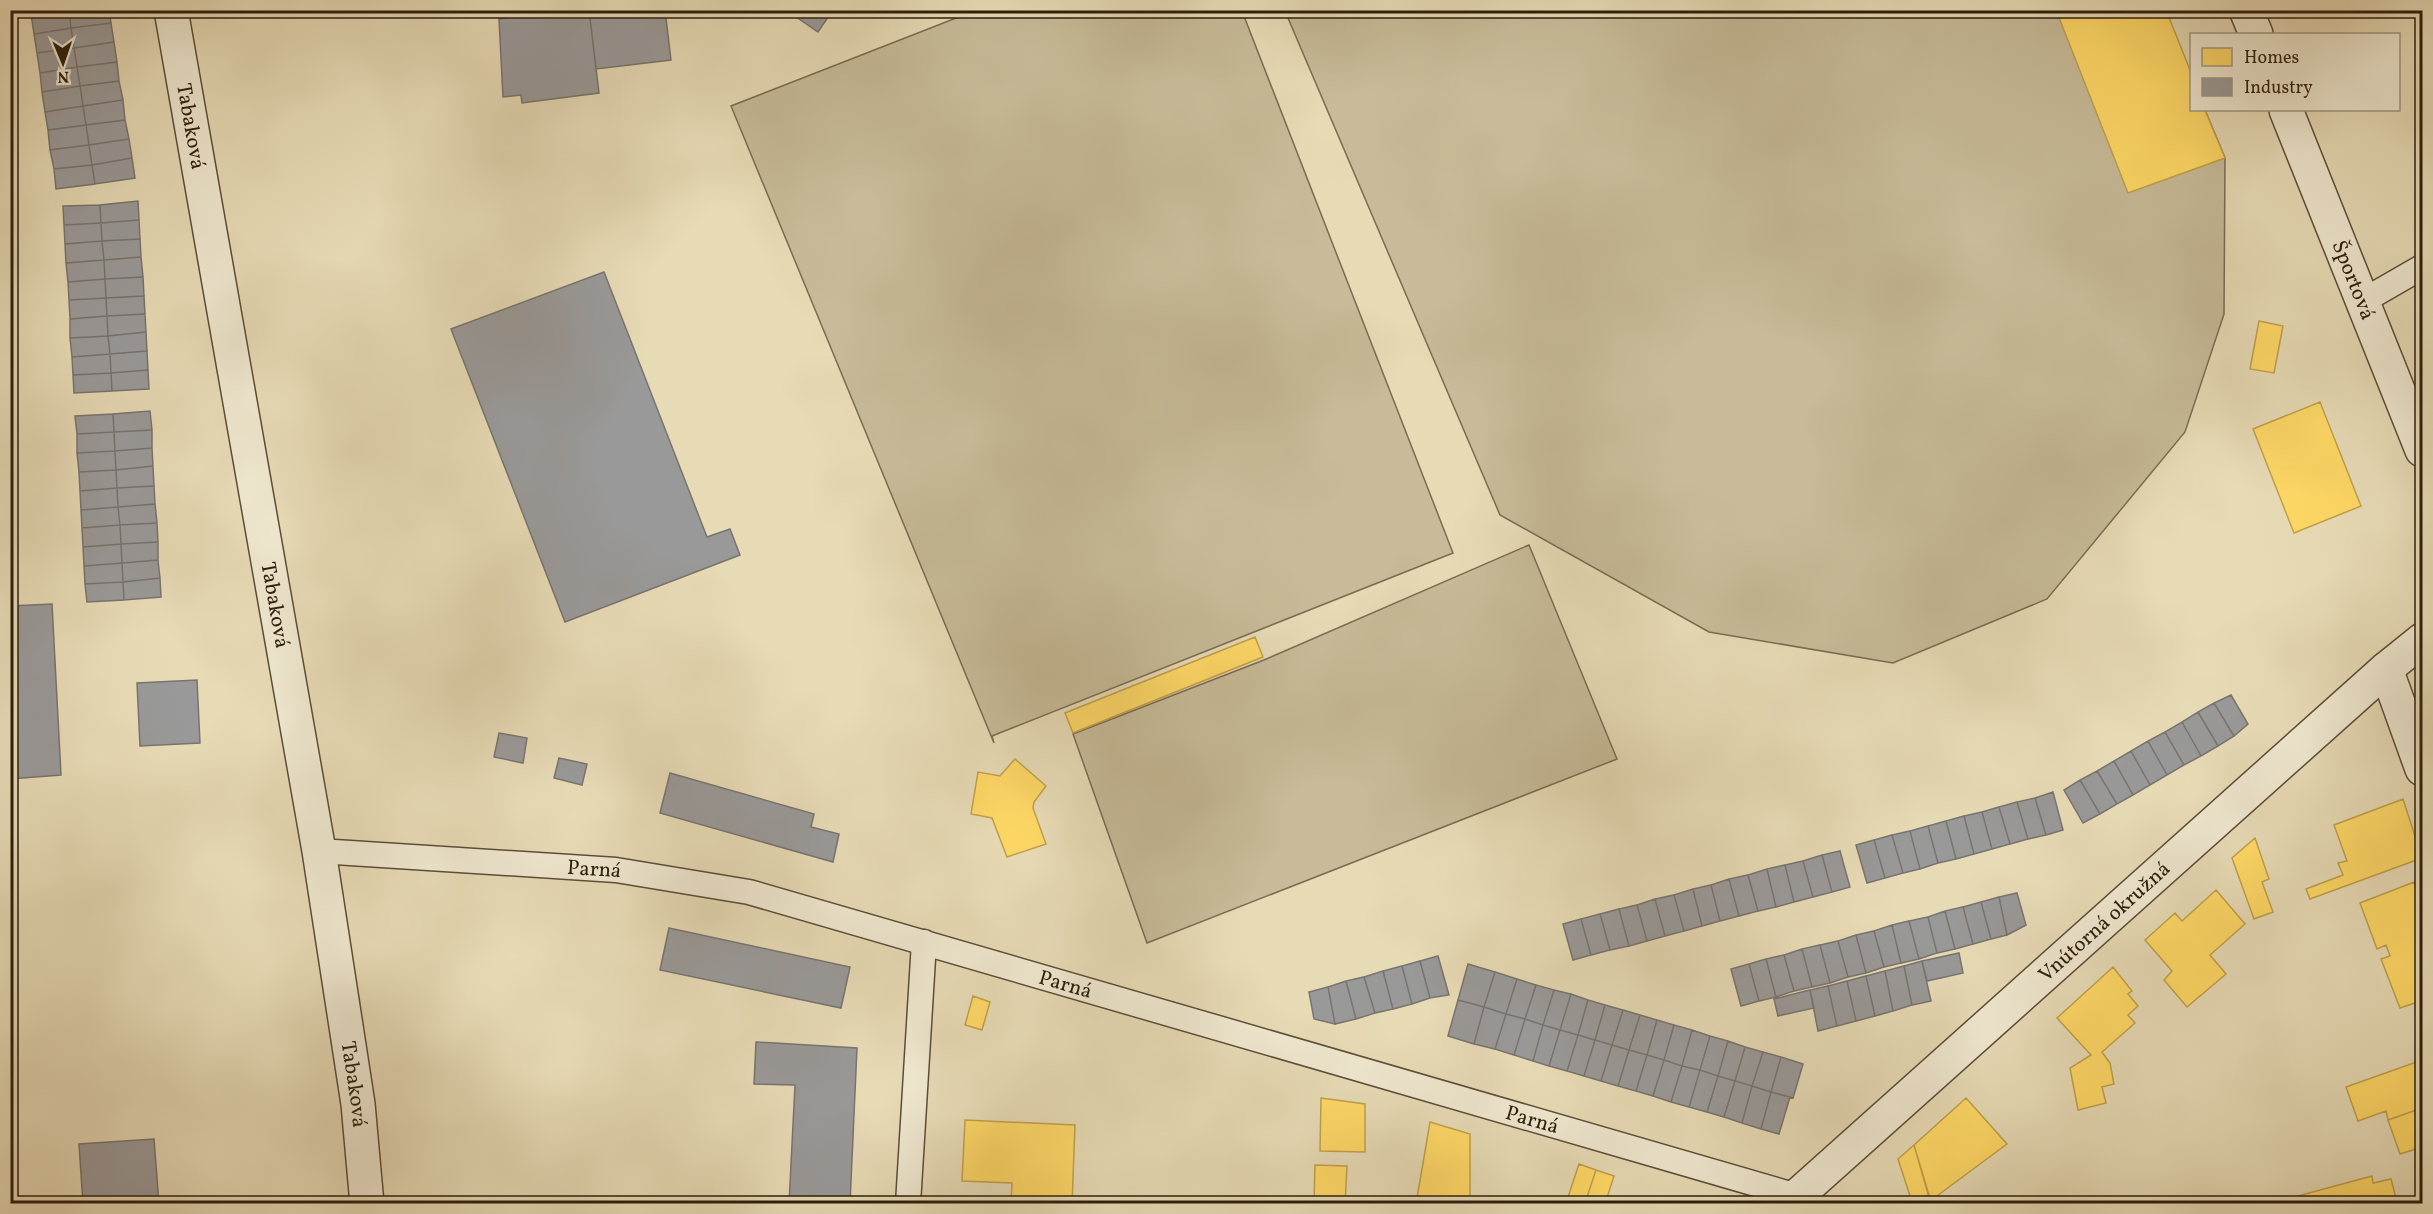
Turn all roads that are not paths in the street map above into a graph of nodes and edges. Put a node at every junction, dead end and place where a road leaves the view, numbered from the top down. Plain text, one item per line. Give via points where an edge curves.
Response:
1 (171, 10) edge
2 (2246, 10) edge
3 (2256, 33) edge
4 (2286, 111) edge
5 (2422, 267) edge
6 (2363, 301) junction
7 (2422, 450) edge
8 (2422, 640) edge
9 (2386, 669) junction
10 (2422, 769) edge
11 (319, 851) junction
12 (924, 942) junction
13 (1792, 1200) edge
14 (367, 1203) edge
15 (908, 1203) edge

1 - 11 street, Tabaková
2 - 3 street
4 - 6 street, Športová
5 - 6 lane
6 - 7 street, Športová
8 - 9 street, Vnútorná okružná
9 - 10 street
9 - 13 street, Vnútorná okružná
11 - 12 lane, Parná via 616,870 749,892
11 - 14 street, Tabaková via 358,1104
12 - 13 lane, Parná
12 - 15 lane

